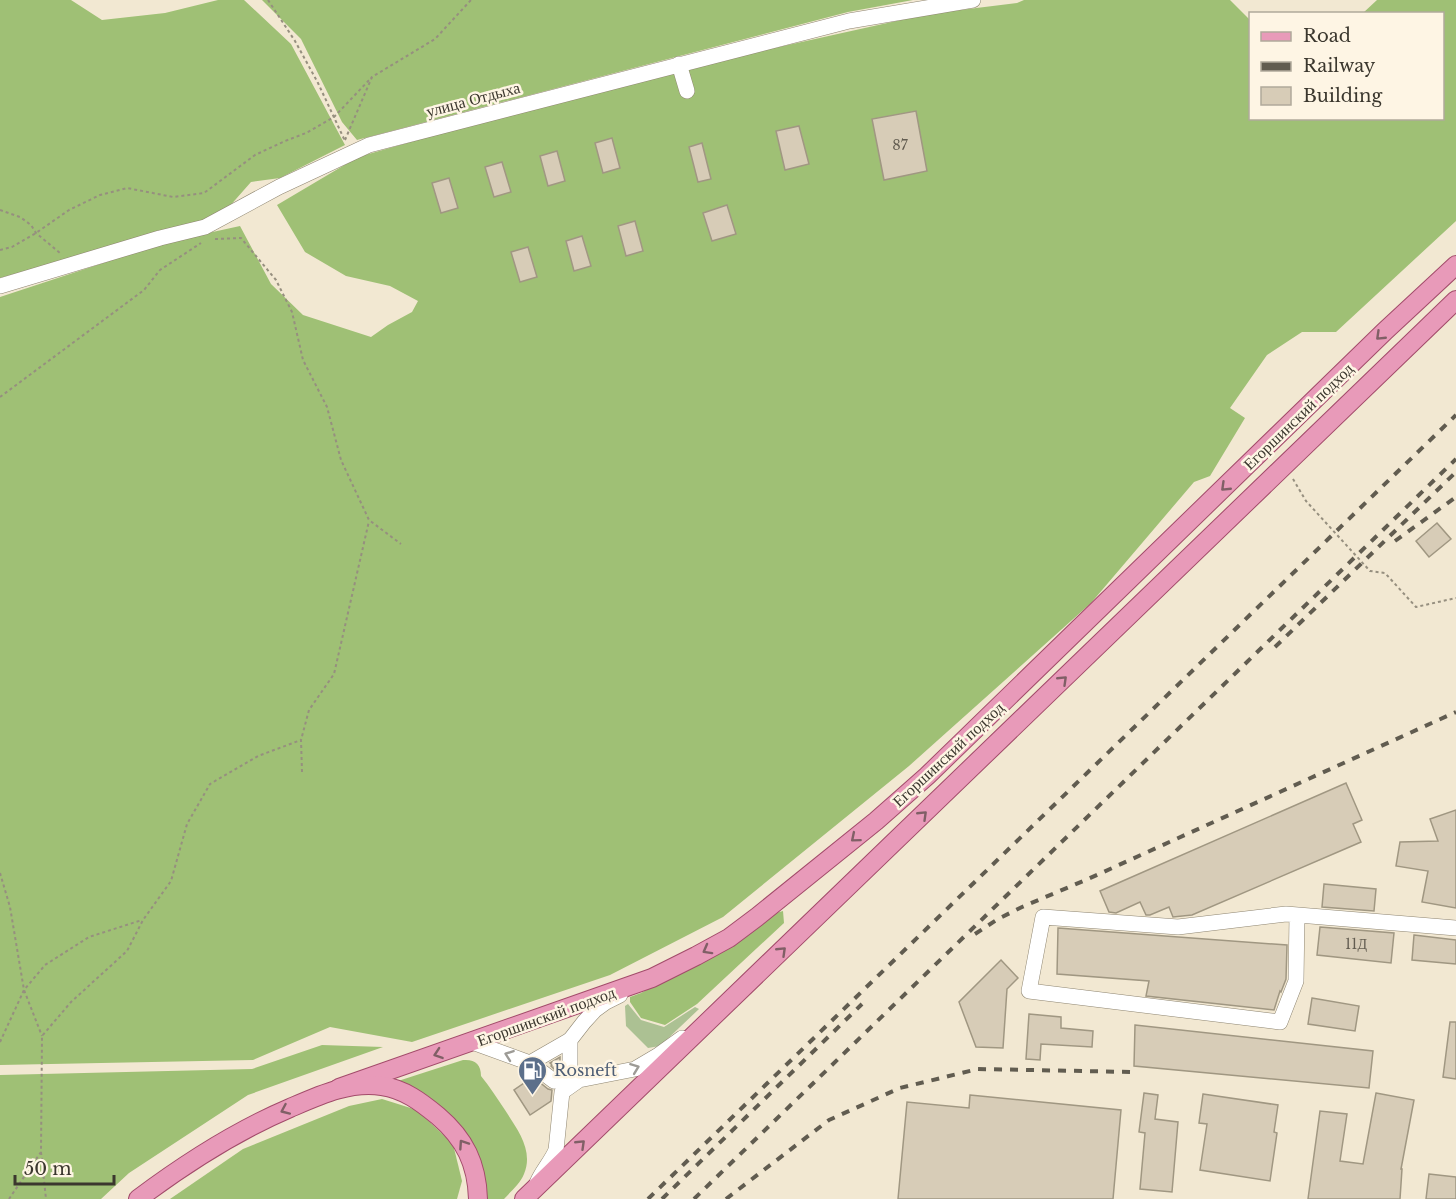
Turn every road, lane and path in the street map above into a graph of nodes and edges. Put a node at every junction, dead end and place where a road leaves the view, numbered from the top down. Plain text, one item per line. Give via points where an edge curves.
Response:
1 (268, 0) edge
2 (471, 0) edge
3 (973, 0) edge
4 (679, 64) junction
5 (372, 77) junction
6 (687, 91) dead end
7 (334, 117) junction
8 (345, 141) junction
9 (339, 159) junction
10 (0, 210) edge
11 (36, 233) junction
12 (207, 233) junction
13 (0, 250) edge
14 (73, 264) junction
15 (1456, 265) edge
16 (0, 286) edge
17 (1456, 300) edge
18 (0, 397) edge
19 (1285, 465) junction
20 (369, 520) junction
21 (401, 544) dead end
22 (1456, 598) edge
23 (301, 740) junction
24 (302, 772) dead end
25 (0, 873) edge
26 (1297, 915) junction
27 (143, 920) junction
28 (1456, 928) edge
29 (651, 978) junction
30 (753, 979) junction
31 (24, 990) junction
32 (42, 1036) junction
33 (570, 1040) junction
34 (0, 1042) edge
35 (472, 1042) junction
36 (530, 1063) junction
37 (339, 1088) junction
38 (41, 1152) junction
39 (528, 1195) edge
40 (9, 1199) edge
41 (46, 1199) edge
42 (138, 1199) edge
43 (478, 1199) edge

1 - 7 path via 295,41
2 - 5 path via 435,39
3 - 4 street, улица Отдыха via 849,21
4 - 6 street
4 - 9 street, улица Отдыха via 369,145
5 - 7 path
5 - 8 path
7 - 8 path
7 - 11 path via 255,155 204,193 173,197 127,188 100,195 69,210
8 - 9 path
9 - 12 street, улица Отдыха via 279,187
10 - 11 path via 20,217
11 - 13 path
11 - 14 path
12 - 14 street, улица Отдыха via 160,238
12 - 18 path via 160,270 144,290
12 - 20 path via 241,238 276,280 292,312 303,360 327,407 341,460
14 - 16 street, улица Отдыха
15 -> 29 main road, Егоршинский подход via 918,784 729,938
17 - 19 main road, Егоршинский подход
19 - 22 path via 1306,501 1370,571 1385,573 1416,607
30 -> 19 main road, Егоршинский подход
20 - 21 path
20 - 23 path via 334,674 309,710
23 - 24 path
23 - 27 path via 258,756 210,784 187,824 171,881
25 - 31 path
26 - 26 street via 1178,927 1043,917 1029,991 1280,1022 1296,981
26 - 28 street
27 - 31 path via 89,937 45,965
27 - 32 path via 126,951 71,1002
29 - 33 street via 595,1010
29 - 35 main road, Егоршинский подход
39 -> 30 main road, Егоршинский подход
39 -> 30 street via 556,1150 561,1092 579,1080 642,1065
31 - 32 path
31 - 34 path
32 - 38 path
33 - 36 street
33 - 36 street via 570,1069 554,1081
36 -> 35 street
35 -> 37 main road, Егоршинский подход
37 -> 42 main road via 232,1136
43 -> 37 main road via 478,1184 468,1153 458,1136 433,1111 398,1089 367,1085
38 - 40 path
38 - 41 path

